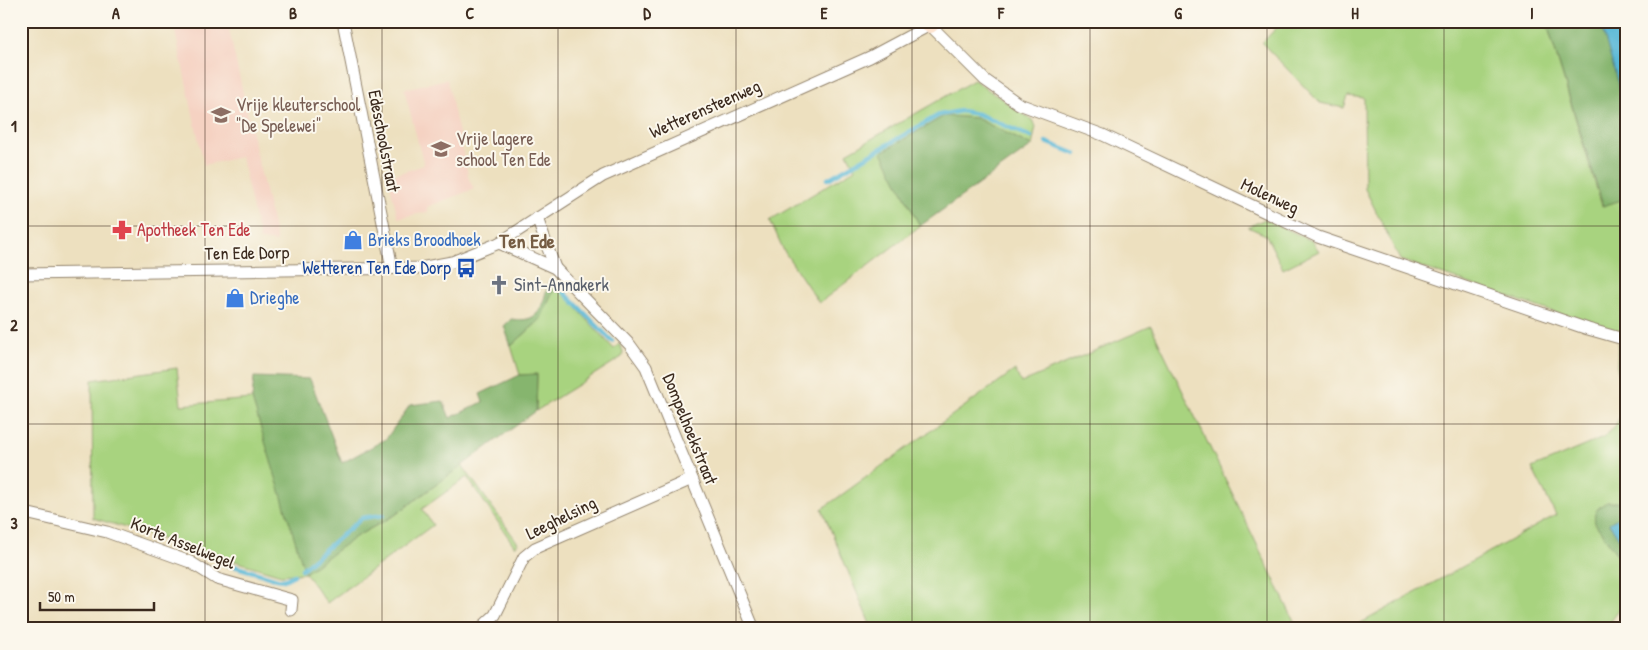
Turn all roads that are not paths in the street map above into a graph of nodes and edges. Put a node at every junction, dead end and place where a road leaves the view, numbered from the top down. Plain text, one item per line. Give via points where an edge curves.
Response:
1 (343, 21) edge
2 (932, 23) edge
3 (537, 218) junction
4 (499, 243) junction
5 (392, 268) junction
6 (555, 268) junction
7 (21, 274) edge
8 (1627, 340) edge
9 (692, 479) junction
10 (21, 512) edge
11 (290, 610) dead end
12 (480, 629) edge
13 (754, 629) edge

1 - 5 street, Edeschoolstraat
2 - 3 street, Wetterensteenweg via 870,57 603,176
2 - 8 street, Molenweg via 985,80 1019,104 1103,135 1318,237
3 - 4 street, Wetterensteenweg
3 - 6 street, Dompelhoekstraat
4 - 5 street, Ten Ede Dorp via 452,262 420,268
4 - 6 street, Dompelhoekstraat
5 - 7 street, Ten Ede Dorp
6 - 9 street, Dompelhoekstraat via 630,345 646,367
9 - 12 street, Leeghelsing via 535,548 524,557 494,615
9 - 13 street, Dompelhoekstraat
10 - 11 street, Korte Asselwegel via 107,532 156,548 190,562 217,579 292,600

